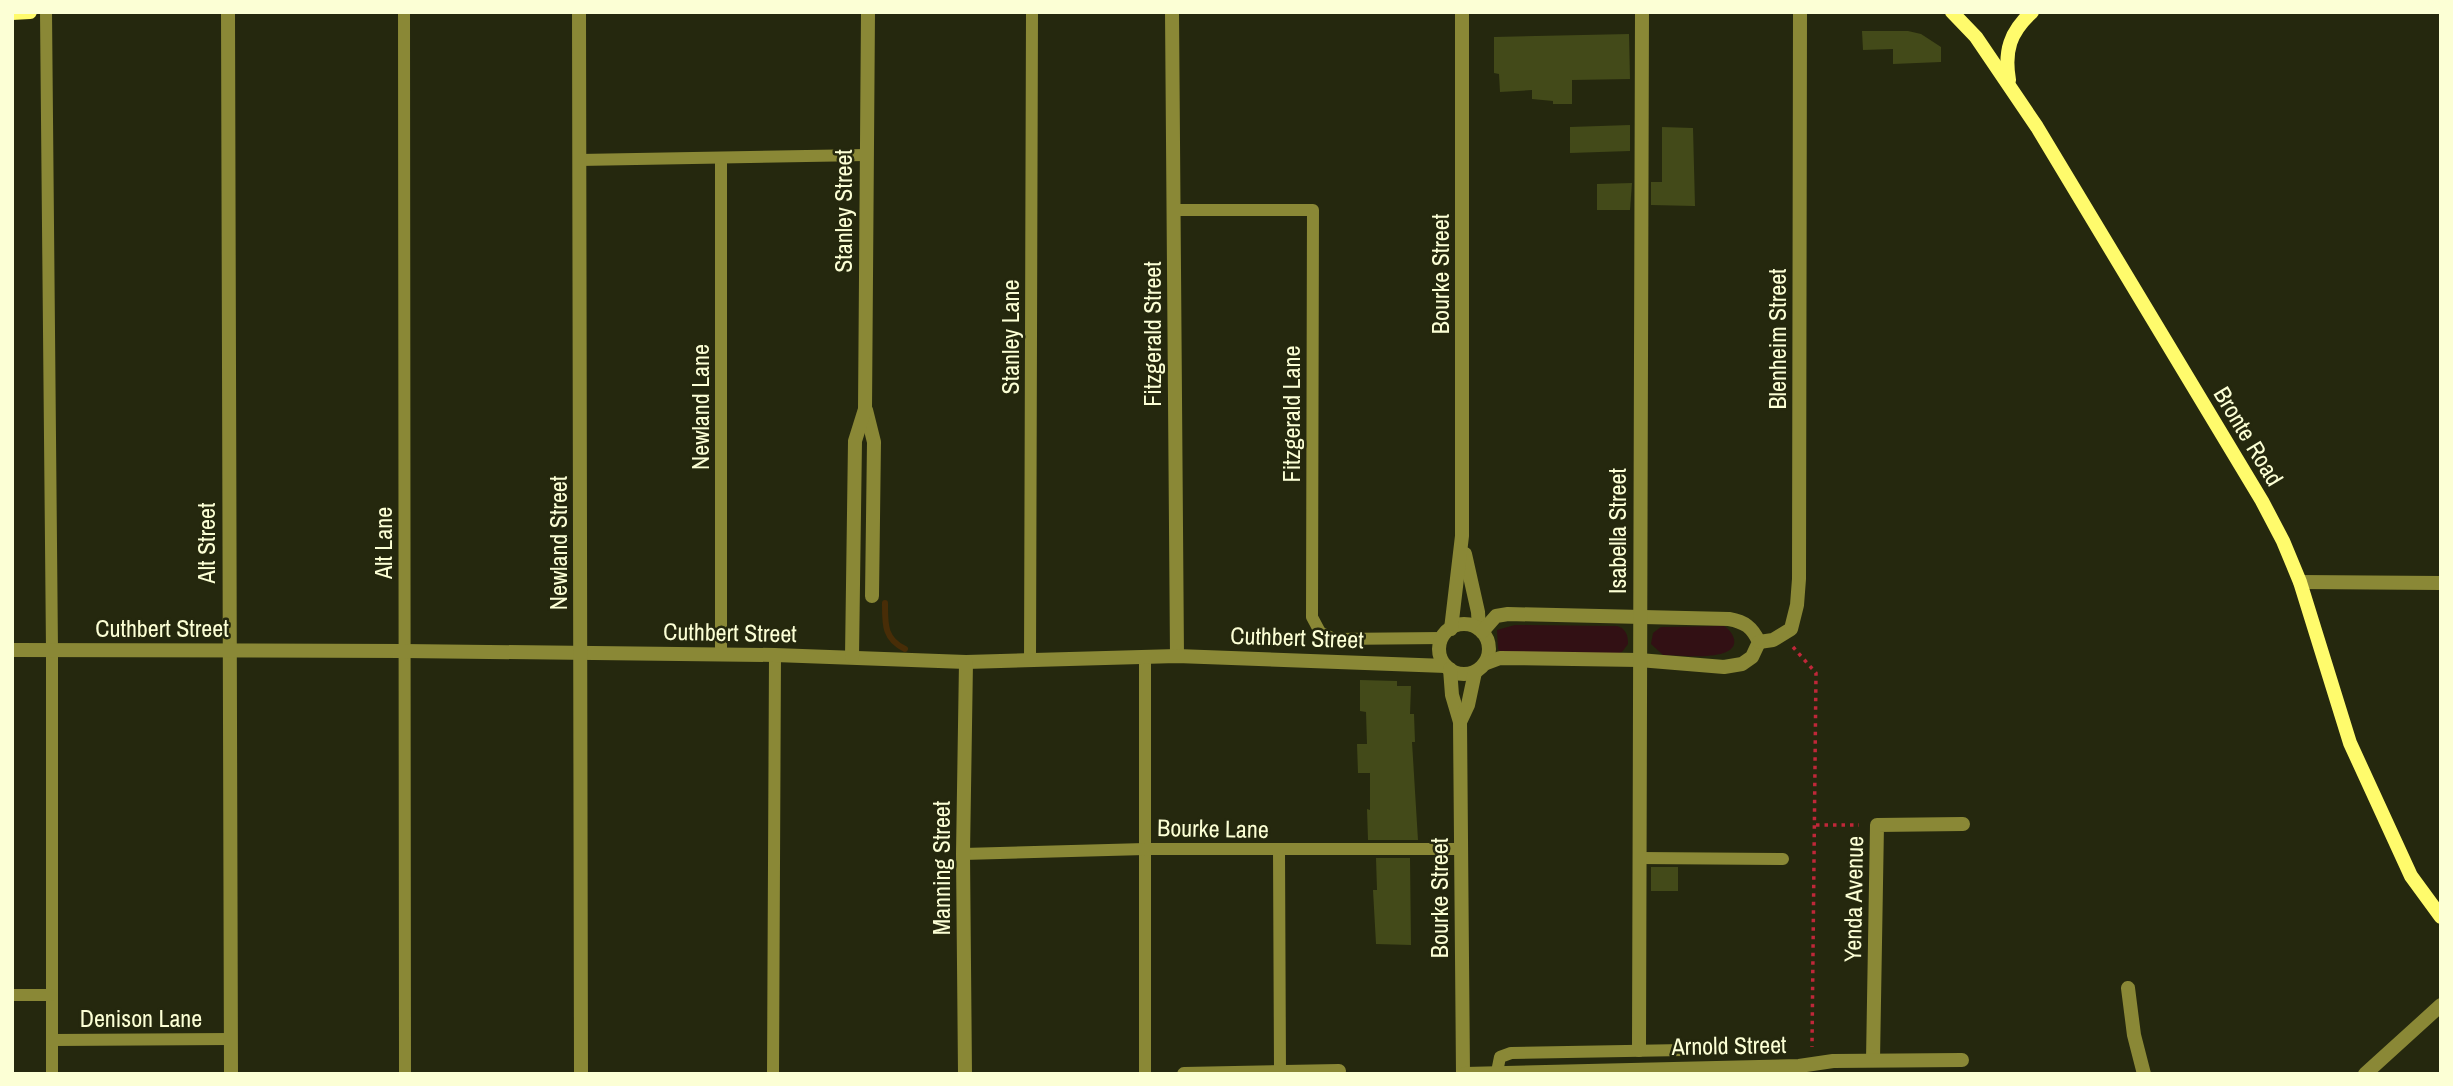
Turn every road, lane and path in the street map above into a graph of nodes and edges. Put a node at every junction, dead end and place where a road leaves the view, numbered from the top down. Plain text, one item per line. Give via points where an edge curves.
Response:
1 (30, 12) edge
2 (46, 12) edge
3 (228, 12) edge
4 (404, 12) edge
5 (579, 12) edge
6 (868, 12) edge
7 (1031, 12) edge
8 (1172, 12) edge
9 (1462, 12) edge
10 (1642, 12) edge
11 (1800, 12) edge
12 (1952, 12) edge
13 (2032, 12) edge
14 (12, 13) edge
15 (2010, 86) junction
16 (866, 155) junction
17 (721, 159) junction
18 (579, 160) junction
19 (1173, 209) junction
20 (865, 409) junction
21 (1462, 536) junction
22 (2300, 582) junction
23 (2441, 583) edge
24 (872, 596) dead end
25 (1639, 616) junction
26 (1480, 630) junction
27 (1447, 633) junction
28 (1783, 635) junction
29 (1759, 642) junction
30 (12, 650) edge
31 (52, 650) junction
32 (229, 650) junction
33 (404, 651) junction
34 (581, 653) junction
35 (721, 655) junction
36 (775, 655) junction
37 (1177, 656) junction
38 (852, 657) junction
39 (1145, 657) junction
40 (1639, 660) junction
41 (1030, 661) junction
42 (966, 662) junction
43 (1448, 668) junction
44 (1479, 668) junction
45 (1460, 722) junction
46 (1964, 824) dead end
47 (1816, 825) junction
48 (1877, 825) junction
49 (1145, 849) junction
50 (1462, 849) junction
51 (1279, 850) junction
52 (963, 854) junction
53 (1639, 858) junction
54 (1783, 859) dead end
55 (2441, 917) edge
56 (2128, 988) dead end
57 (12, 995) edge
58 (51, 995) junction
59 (2441, 1005) edge
60 (230, 1039) junction
61 (52, 1040) junction
62 (1639, 1050) junction
63 (1684, 1050) dead end
64 (1873, 1060) junction
65 (1962, 1060) dead end
66 (1817, 1062) junction
67 (1799, 1070) edge
68 (1280, 1071) junction
69 (1339, 1071) dead end
70 (1497, 1072) edge
71 (52, 1074) edge
72 (231, 1074) edge
73 (405, 1074) edge
74 (581, 1074) edge
75 (774, 1074) edge
76 (965, 1074) edge
77 (1145, 1074) edge
78 (1184, 1074) edge
79 (1464, 1074) edge
80 (2144, 1074) edge
81 (2365, 1074) edge

1 - 14 main road
2 - 31 lane
3 - 32 street, Alt Street
4 - 33 lane, Alt Lane
5 - 18 street, Newland Street
6 - 16 street, Stanley Street
7 - 41 lane, Stanley Lane
8 - 19 street, Fitzgerald Street
9 - 21 street, Bourke Street
10 - 25 street, Isabella Street
11 - 28 street, Blenheim Street via 1799,579 1791,629
12 - 15 main road, Bronte Road
13 - 15 main road via 2010,42 2006,62
15 - 22 main road, Bronte Road via 2262,501
16 - 17 lane
16 - 20 street, Stanley Street
17 - 18 lane
17 - 35 lane, Newland Lane
18 - 34 street, Newland Street
19 - 27 lane, Fitzgerald Lane via 1313,210 1312,617 1320,632 1334,639
19 - 37 street, Fitzgerald Street
20 - 24 street, Stanley Street via 874,442
20 - 38 street, Stanley Street via 855,441
21 - 26 street, Bourke Street
21 - 27 street, Bourke Street
22 - 23 street
22 - 55 main road, Bronte Road via 2350,743 2411,876
25 - 26 street via 1508,614 1496,616
25 - 29 street via 1744,622
25 - 40 street, Isabella Street
26 - 27 street via 1465,624
26 - 44 street via 1489,651
27 - 43 street via 1440,652
28 - 29 street
28 - 47 path via 1816,673
29 - 40 street via 1752,657 1724,667
30 - 31 street, Cuthbert Street
31 - 32 street, Cuthbert Street
31 - 58 lane
32 - 33 street, Cuthbert Street
32 - 60 street, Alt Street
33 - 34 street, Cuthbert Street
33 - 73 lane, Alt Lane
34 - 35 street, Cuthbert Street
34 - 74 street, Newland Street
35 - 36 street, Cuthbert Street
36 - 38 street, Cuthbert Street
36 - 75 lane
37 - 39 street, Cuthbert Street
37 - 43 street, Cuthbert Street
38 - 42 street, Cuthbert Street
39 - 41 street, Cuthbert Street
39 - 49 lane
40 - 44 street via 1500,658
40 - 53 street, Isabella Street
41 - 42 street, Cuthbert Street
42 - 52 street, Manning Street
43 - 44 street via 1465,674
43 - 45 street, Bourke Street
44 - 45 street, Bourke Street
45 - 50 street, Bourke Street
46 - 48 street, Yenda Avenue
47 - 48 path
47 - 66 path via 1812,1055
48 - 64 street, Yenda Avenue
49 - 51 lane, Bourke Lane
49 - 52 lane, Bourke Lane
49 - 77 lane
50 - 51 lane, Bourke Lane
50 - 79 street, Bourke Street
51 - 68 lane
52 - 76 street, Manning Street
53 - 54 lane
53 - 62 street, Isabella Street
56 - 80 street
57 - 58 lane, Denison Lane
58 - 61 lane
59 - 81 street
60 - 61 lane, Denison Lane
60 - 72 street, Alt Street
61 - 71 lane
62 - 63 lane, Arnold Street
62 - 70 lane, Arnold Street via 1505,1054
64 - 65 street, Arnold Street
64 - 66 street, Arnold Street
66 - 67 street, Arnold Street
67 - 70 street, Arnold Street
68 - 69 street
68 - 78 street
70 - 79 street, Arnold Street

